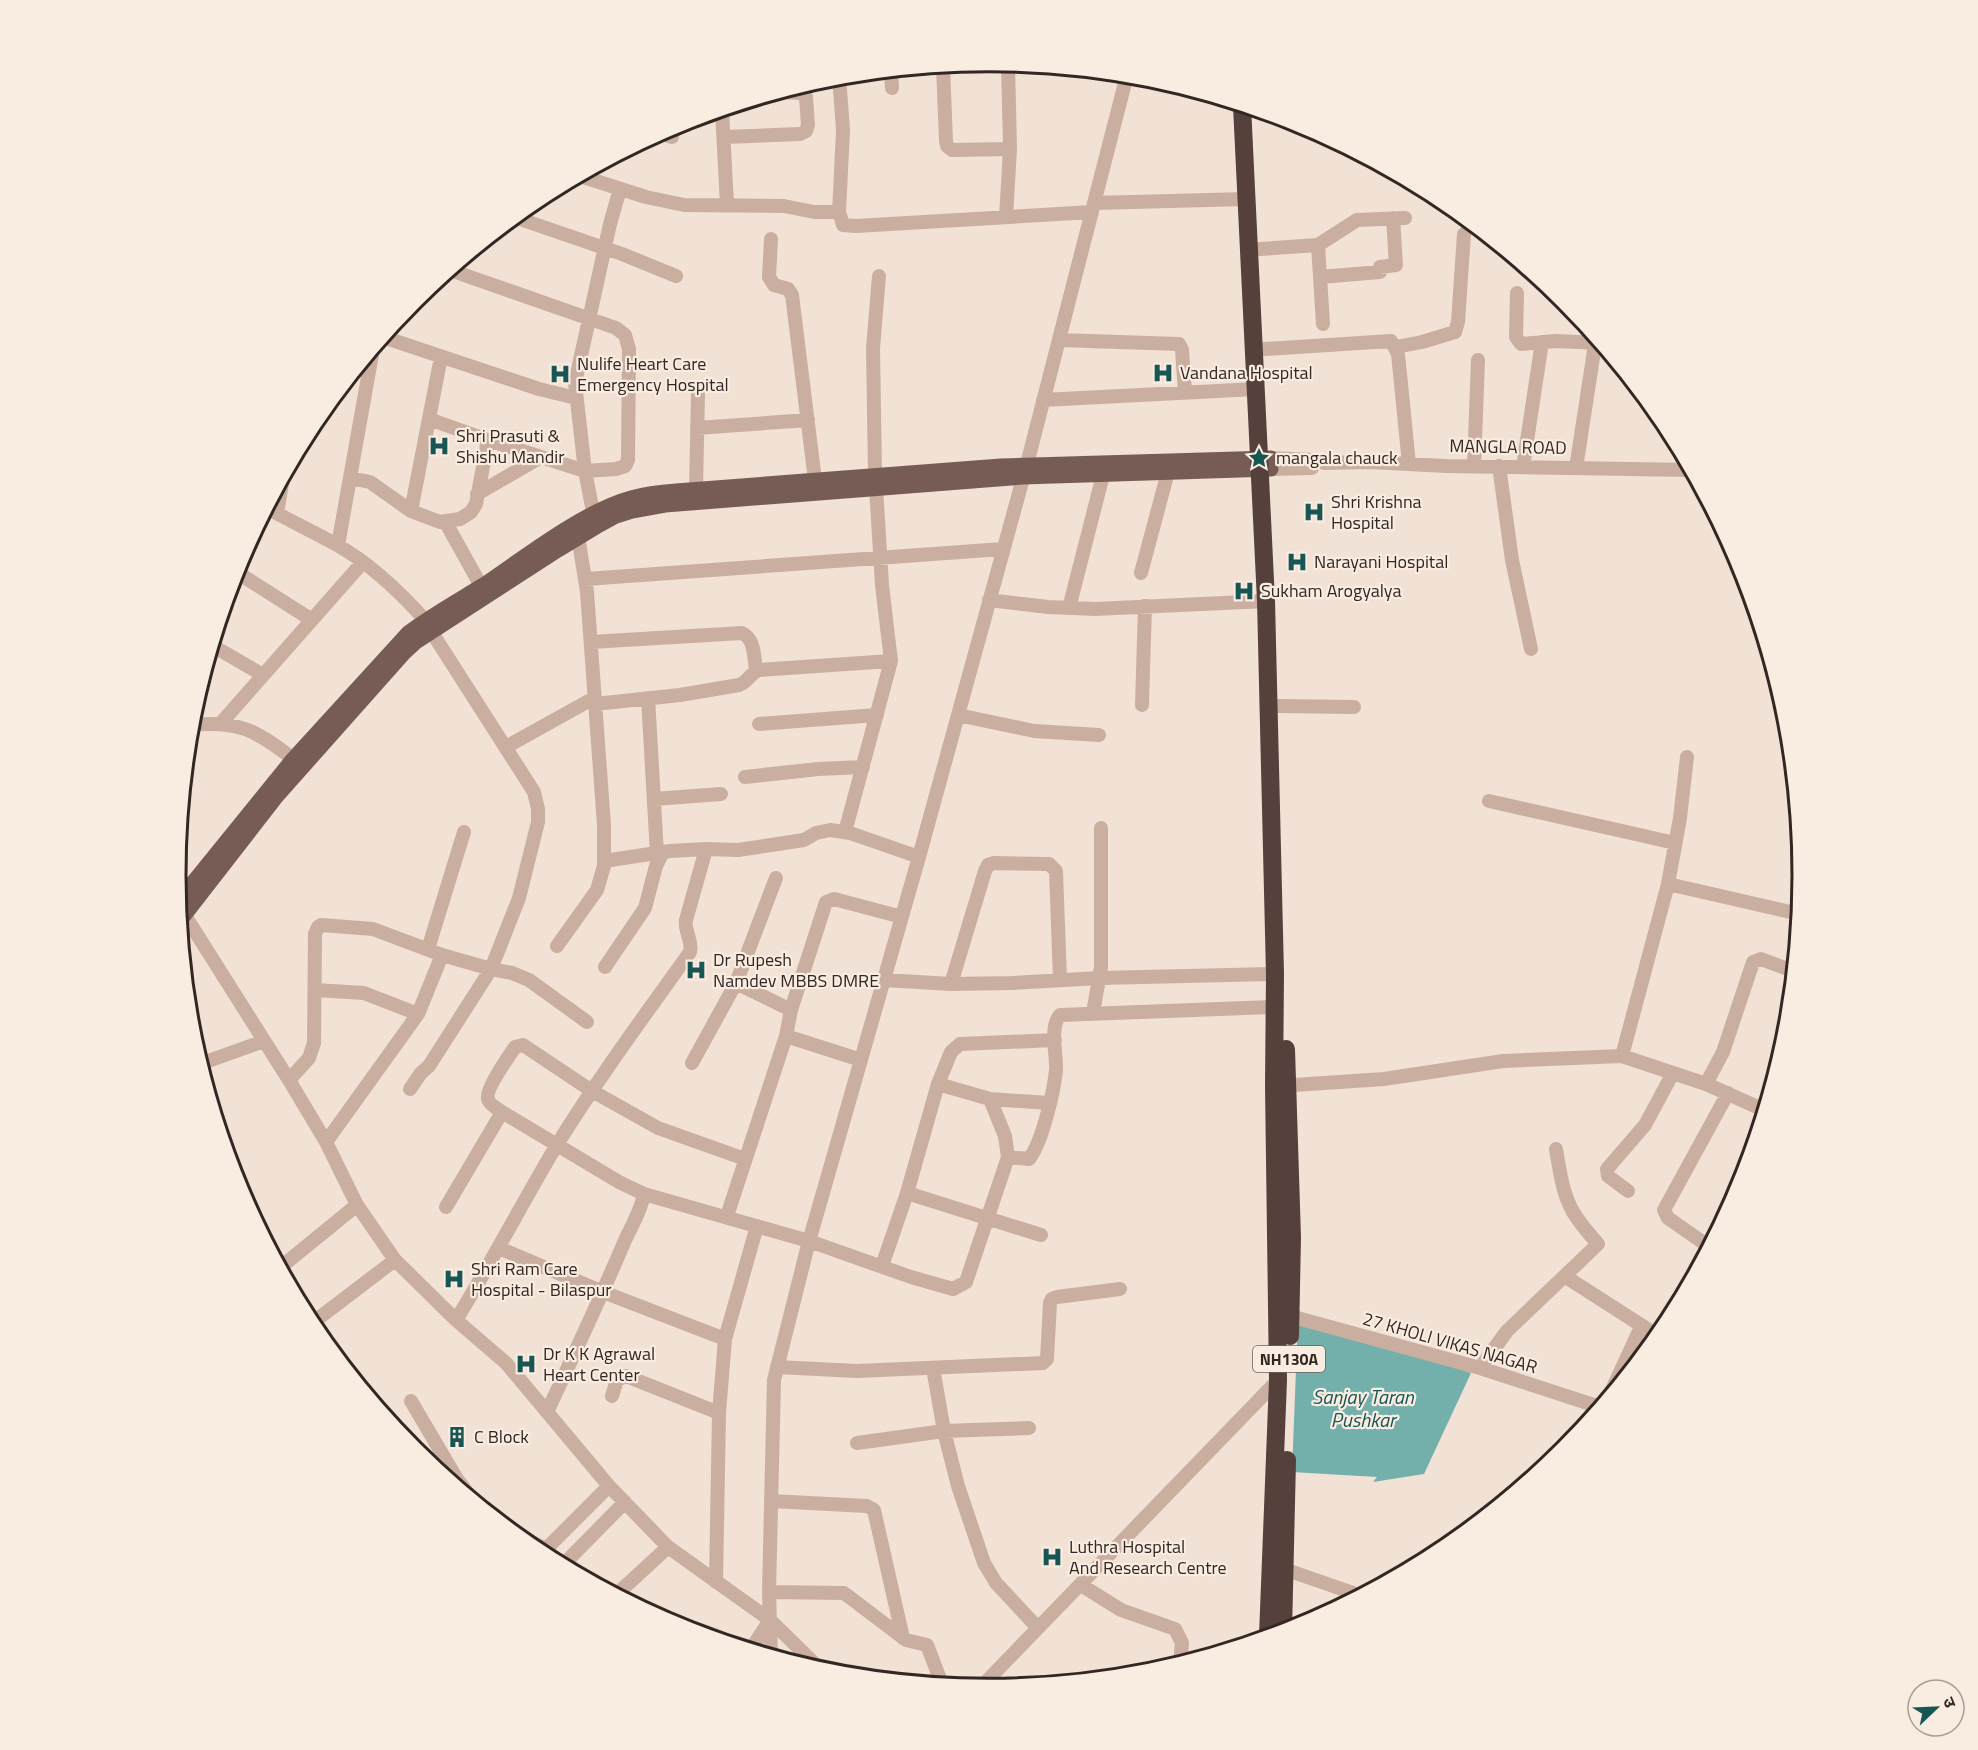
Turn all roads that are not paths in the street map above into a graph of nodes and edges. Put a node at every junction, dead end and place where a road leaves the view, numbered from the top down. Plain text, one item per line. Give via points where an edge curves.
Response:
1 (1008, 73) edge
2 (944, 74) edge
3 (891, 78) edge
4 (1125, 84) edge
5 (839, 86) edge
6 (891, 88) dead end
7 (802, 94) edge
8 (1242, 114) edge
9 (1252, 117) edge
10 (723, 118) edge
11 (725, 138) junction
12 (1010, 149) junction
13 (590, 179) edge
14 (620, 189) junction
15 (1246, 199) junction
16 (727, 205) junction
17 (1093, 208) junction
18 (838, 212) junction
19 (1006, 217) junction
20 (524, 220) edge
21 (1464, 234) dead end
22 (771, 239) dead end
23 (1255, 243) junction
24 (1318, 245) junction
25 (605, 248) junction
26 (458, 273) edge
27 (676, 276) dead end
28 (879, 276) dead end
29 (1320, 277) junction
30 (1517, 293) dead end
31 (589, 319) junction
32 (1323, 324) dead end
33 (1059, 339) junction
34 (391, 340) edge
35 (1589, 341) edge
36 (1542, 342) junction
37 (1396, 347) junction
38 (1265, 349) junction
39 (1596, 349) edge
40 (441, 357) junction
41 (1478, 360) dead end
42 (370, 364) edge
43 (1256, 389) junction
44 (698, 392) dead end
45 (1185, 392) junction
46 (576, 398) junction
47 (1043, 400) junction
48 (429, 419) junction
49 (807, 420) junction
50 (697, 428) junction
51 (488, 440) junction
52 (541, 457) junction
53 (1265, 464) junction
54 (1409, 464) junction
55 (1474, 466) junction
56 (1499, 466) junction
57 (1524, 467) junction
58 (1576, 468) junction
59 (1682, 470) edge
60 (585, 471) junction
61 (1025, 471) junction
62 (1168, 472) junction
63 (1103, 475) junction
64 (350, 478) junction
65 (815, 480) junction
66 (876, 481) junction
67 (696, 489) junction
68 (477, 494) junction
69 (411, 511) junction
70 (273, 512) edge
71 (594, 521) junction
72 (446, 523) junction
73 (578, 531) junction
74 (338, 545) junction
75 (1004, 549) junction
76 (881, 558) junction
77 (363, 562) junction
78 (1141, 573) dead end
79 (244, 577) edge
80 (586, 579) junction
81 (481, 586) junction
82 (989, 600) junction
83 (1266, 601) junction
84 (1145, 606) junction
85 (1069, 608) junction
86 (312, 620) junction
87 (428, 626) junction
88 (591, 642) junction
89 (219, 649) edge
90 (1531, 649) dead end
91 (891, 661) junction
92 (756, 671) junction
93 (263, 675) junction
94 (648, 698) junction
95 (595, 701) junction
96 (1142, 705) dead end
97 (1279, 706) junction
98 (1353, 708) dead end
99 (877, 715) junction
100 (958, 715) junction
101 (222, 722) junction
102 (200, 724) edge
103 (759, 724) dead end
104 (1099, 735) dead end
105 (506, 747) junction
106 (1687, 757) dead end
107 (293, 759) junction
108 (863, 767) junction
109 (745, 777) dead end
110 (1276, 787) junction
111 (721, 794) dead end
112 (654, 799) junction
113 (1489, 801) dead end
114 (1101, 828) dead end
115 (464, 832) dead end
116 (845, 832) junction
117 (1676, 843) junction
118 (706, 849) junction
119 (660, 853) junction
120 (919, 857) junction
121 (604, 861) junction
122 (776, 878) dead end
123 (1668, 884) junction
124 (187, 902) edge
125 (187, 903) edge
126 (1791, 912) edge
127 (902, 917) junction
128 (188, 923) edge
129 (557, 946) dead end
130 (428, 950) junction
131 (442, 955) junction
132 (605, 967) dead end
133 (1786, 968) edge
134 (491, 969) junction
135 (1275, 974) junction
136 (1100, 978) junction
137 (884, 980) junction
138 (1060, 980) junction
139 (736, 983) junction
140 (951, 984) junction
141 (315, 990) junction
142 (1275, 1007) junction
143 (791, 1010) junction
144 (1093, 1013) junction
145 (418, 1014) junction
146 (587, 1022) dead end
147 (786, 1036) junction
148 (1055, 1040) junction
149 (264, 1041) junction
150 (1622, 1056) junction
151 (861, 1060) junction
152 (208, 1061) edge
153 (692, 1063) dead end
154 (1673, 1072) junction
155 (289, 1080) junction
156 (938, 1084) junction
157 (1706, 1084) junction
158 (1280, 1086) junction
159 (410, 1089) dead end
160 (592, 1091) junction
161 (1728, 1094) junction
162 (990, 1099) junction
163 (1049, 1103) junction
164 (1757, 1107) edge
165 (502, 1112) junction
166 (326, 1142) junction
167 (558, 1144) junction
168 (1556, 1149) dead end
169 (1008, 1157) junction
170 (745, 1159) junction
171 (1628, 1191) dead end
172 (907, 1193) junction
173 (644, 1194) junction
174 (357, 1205) junction
175 (446, 1207) dead end
176 (728, 1216) junction
177 (987, 1218) junction
178 (757, 1226) junction
179 (1041, 1235) dead end
180 (809, 1241) junction
181 (1703, 1242) edge
182 (499, 1248) junction
183 (395, 1260) junction
184 (287, 1262) edge
185 (882, 1266) junction
186 (1566, 1277) junction
187 (1120, 1289) dead end
188 (603, 1292) junction
189 (1290, 1316) junction
190 (319, 1318) edge
191 (456, 1320) junction
192 (1641, 1327) junction
193 (1649, 1331) edge
194 (725, 1339) junction
195 (777, 1367) junction
196 (933, 1368) junction
197 (1480, 1368) junction
198 (1621, 1370) edge
199 (1278, 1380) junction
200 (612, 1396) dead end
201 (411, 1401) dead end
202 (1592, 1405) edge
203 (548, 1412) junction
204 (719, 1413) junction
205 (1029, 1428) dead end
206 (944, 1431) junction
207 (857, 1443) dead end
208 (449, 1468) edge
209 (609, 1486) junction
210 (625, 1502) junction
211 (771, 1502) junction
212 (549, 1546) edge
213 (668, 1547) junction
214 (570, 1559) edge
215 (1284, 1569) junction
216 (716, 1582) junction
217 (1081, 1585) junction
218 (623, 1589) edge
219 (769, 1592) junction
220 (1350, 1592) edge
221 (770, 1620) junction
222 (1283, 1622) edge
223 (1268, 1627) edge
224 (1038, 1628) junction
225 (903, 1638) junction
226 (755, 1643) edge
227 (771, 1648) edge
228 (1181, 1655) edge
229 (808, 1657) edge
230 (939, 1676) edge
231 (990, 1678) edge

1 - 12 street
2 - 12 street via 948,148
3 - 6 street
4 - 17 street
5 - 18 street via 843,130
7 - 11 street via 806,97 806,131
8 - 15 highway, NH130A
9 - 23 highway, NH130A
10 - 11 street
11 - 16 street
12 - 19 street
13 - 14 street
14 - 16 street via 684,205
14 - 25 street
15 - 17 street
15 - 23 highway, NH130A
16 - 18 street
17 - 19 street
17 - 33 street
18 - 19 street via 840,221 848,226
20 - 25 street
21 - 37 street via 1455,332
22 - 49 street via 770,280 792,295
23 - 24 street
23 - 38 highway, NH130A
23 - 43 highway, NH130A
24 - 29 street
24 - 29 street via 1357,220 1399,218 1396,265 1380,267 1380,272
25 - 27 street
25 - 31 street
26 - 31 street
28 - 66 street via 873,348
29 - 32 street
30 - 36 street via 1518,342
31 - 46 street via 576,372
31 - 60 street via 616,328 629,343 629,454 623,467
33 - 45 street via 1179,344
33 - 47 street
34 - 40 street
35 - 36 street
36 - 57 street
37 - 38 street via 1386,340
37 - 54 street
38 - 53 highway, NH130A
39 - 58 street
40 - 46 street
40 - 48 street
41 - 55 street
42 - 64 street
43 - 45 street
43 - 53 highway, NH130A
44 - 50 street
45 - 47 street
46 - 60 street
47 - 61 street
48 - 51 street
48 - 69 street
49 - 50 street
49 - 65 street
50 - 67 street
51 - 52 street
51 - 68 street
52 - 60 street
52 - 68 street
53 - 54 street, MANGLA ROAD via 1315,460 1325,464
53 - 61 main road
53 - 62 main road
53 - 83 highway, NH130A
53 - 97 highway, NH130A
54 - 55 street, MANGLA ROAD
55 - 56 street, MANGLA ROAD
56 - 57 street, MANGLA ROAD
56 - 90 street via 1512,560
57 - 58 street, MANGLA ROAD
58 - 59 street, MANGLA ROAD
60 - 71 street
61 - 63 main road
61 - 66 main road
61 - 75 street
62 - 63 main road
62 - 78 street
63 - 85 street
64 - 69 street via 370,482
64 - 74 street
65 - 66 main road
65 - 67 main road
66 - 71 main road via 646,508
66 - 76 street
67 - 71 main road via 631,498 612,504
68 - 72 street via 471,512
69 - 72 street
70 - 74 street
71 - 73 main road
72 - 81 street
73 - 80 street
73 - 81 main road
73 - 87 main road
74 - 77 street
75 - 76 street
75 - 82 street
76 - 80 street
76 - 91 street
77 - 86 street
77 - 87 street
79 - 86 street
80 - 88 street
81 - 87 main road
82 - 85 street
82 - 100 street
83 - 84 street
83 - 110 highway, NH130A
84 - 85 street
84 - 96 street
86 - 93 street
87 - 105 street
87 - 107 main road via 395,646
87 - 125 main road
88 - 92 street via 742,633 751,641
88 - 95 street
89 - 93 street
91 - 92 street
91 - 99 street
92 - 94 street via 739,685
93 - 101 street
94 - 95 street
94 - 112 street
95 - 105 street
95 - 121 street
97 - 98 street
97 - 110 highway, NH130A
99 - 103 street
99 - 108 street
100 - 104 street via 1034,731
100 - 120 street
101 - 102 street
101 - 107 street via 260,735
105 - 134 street via 534,792 538,822 519,898
106 - 117 street
107 - 124 main road
108 - 109 street
108 - 116 street
110 - 135 highway, NH130A
110 - 158 highway, NH130A
111 - 112 street
112 - 119 street
113 - 117 street
114 - 136 street
115 - 130 street
116 - 118 street via 823,831 804,840 738,850
116 - 120 street
117 - 123 street
118 - 119 street
118 - 160 street via 685,923 690,952
119 - 121 street
119 - 132 street via 645,908
120 - 127 street
121 - 129 street via 597,890
122 - 139 street
123 - 126 street
123 - 150 street
127 - 137 street
127 - 143 street via 829,900
128 - 149 street
130 - 131 street
130 - 141 street via 373,929 321,925 315,934
131 - 134 street
131 - 145 street
133 - 157 street via 1754,960 1723,1052
134 - 146 street via 529,980
134 - 159 street
135 - 136 street
135 - 142 highway, NH130A
136 - 138 street
136 - 144 street
137 - 140 street
137 - 151 street
138 - 140 street
138 - 140 street via 1056,871 1049,864 994,863 985,871
139 - 143 street
139 - 153 street
141 - 145 street via 364,993
141 - 155 street via 312,1051
142 - 144 street
142 - 158 highway, NH130A
143 - 147 street
144 - 148 street via 1060,1015
145 - 166 street
147 - 151 street
147 - 170 street
148 - 156 street via 958,1045 951,1052
148 - 163 street via 1056,1073
149 - 152 street
149 - 155 street
150 - 154 street
150 - 158 street via 1503,1061 1384,1079
151 - 180 street
154 - 157 street
154 - 171 street via 1645,1125 1607,1169 1608,1176
155 - 166 street
156 - 162 street
156 - 172 street
157 - 161 street
158 - 189 highway, NH130A via 1292,1238
158 - 199 highway, NH130A
160 - 165 street via 519,1045 488,1095 489,1102
160 - 167 street
160 - 170 street via 658,1128
161 - 164 street
161 - 181 street via 1664,1210 1668,1218
162 - 163 street
162 - 169 street via 1005,1136
163 - 169 street via 1038,1146 1031,1157
165 - 167 street
165 - 175 street
166 - 174 street
167 - 173 street
167 - 182 street
168 - 186 street via 1568,1199 1576,1217 1598,1244
169 - 177 street
170 - 176 street
172 - 177 street
172 - 185 street
173 - 176 street
173 - 188 street
174 - 183 street
174 - 184 street
176 - 178 street
177 - 179 street
177 - 185 street via 966,1282 957,1287 952,1289
178 - 180 street
178 - 194 street
180 - 185 street
180 - 195 street
182 - 188 street
182 - 191 street
183 - 190 street
183 - 191 street
186 - 192 street
186 - 197 street via 1507,1331
187 - 196 street via 1052,1299 1047,1359 1043,1363
188 - 194 street
188 - 203 street
189 - 197 street, 27 KHOLI VIKAS NAGAR
189 - 215 highway, NH130A
191 - 203 street via 506,1363
192 - 193 street
192 - 198 street
194 - 204 street
195 - 196 street via 857,1371
195 - 211 street
196 - 206 street
197 - 202 street, 27 KHOLI VIKAS NAGAR
199 - 217 street
199 - 223 highway, NH130A
200 - 204 street via 616,1380 626,1376
201 - 208 street
203 - 209 street
204 - 216 street
205 - 206 street
206 - 207 street
206 - 224 street via 984,1563 996,1583
209 - 210 street
209 - 212 street
210 - 213 street
210 - 214 street
211 - 219 street
211 - 225 street via 867,1506 874,1510
213 - 216 street
213 - 218 street
215 - 220 street
215 - 222 highway, NH130A
216 - 221 street
217 - 224 street
217 - 228 street via 1121,1610 1175,1629 1182,1644
219 - 221 street
219 - 225 street via 844,1593
221 - 226 street
221 - 227 street
221 - 229 street
224 - 231 street
225 - 230 street via 927,1645

